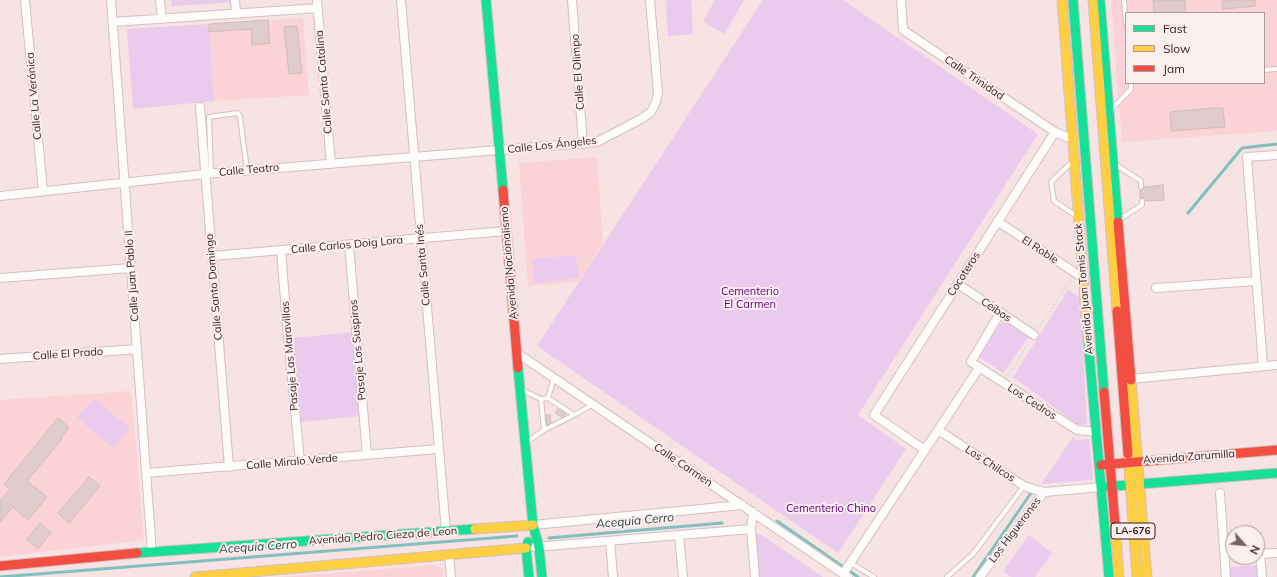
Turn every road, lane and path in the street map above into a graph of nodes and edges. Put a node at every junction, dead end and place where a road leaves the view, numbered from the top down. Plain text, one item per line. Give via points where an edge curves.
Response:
1 (25, 0) edge
2 (111, 0) edge
3 (160, 0) edge
4 (172, 0) edge
5 (180, 0) edge
6 (202, 0) edge
7 (231, 0) edge
8 (235, 0) edge
9 (401, 0) edge
10 (486, 0) edge
11 (572, 0) edge
12 (650, 0) edge
13 (901, 0) edge
14 (1062, 0) edge
15 (1073, 0) edge
16 (1093, 0) edge
17 (1100, 0) edge
18 (1124, 0) edge
19 (202, 4) junction
20 (317, 4) edge
21 (172, 6) junction
22 (1125, 12) edge
23 (236, 14) junction
24 (162, 19) junction
25 (113, 22) junction
26 (1276, 69) dead end
27 (1265, 70) edge
28 (1131, 84) edge
29 (200, 107) dead end
30 (1109, 112) junction
31 (1054, 132) junction
32 (1072, 138) junction
33 (583, 144) junction
34 (499, 150) junction
35 (1277, 155) edge
36 (414, 157) junction
37 (1074, 160) junction
38 (1113, 163) junction
39 (331, 164) junction
40 (247, 171) junction
41 (208, 174) junction
42 (125, 182) junction
43 (1141, 187) dead end
44 (43, 191) junction
45 (0, 196) edge
46 (1142, 201) dead end
47 (1078, 217) junction
48 (1118, 221) junction
49 (997, 222) junction
50 (506, 231) junction
51 (421, 239) junction
52 (349, 245) junction
53 (281, 250) junction
54 (212, 256) junction
55 (131, 268) junction
56 (1079, 276) junction
57 (0, 278) edge
58 (1256, 281) junction
59 (958, 284) junction
60 (1156, 288) dead end
61 (1000, 313) junction
62 (1034, 335) junction
63 (137, 348) junction
64 (517, 353) junction
65 (0, 359) edge
66 (1277, 365) edge
67 (1263, 366) junction
68 (979, 368) junction
69 (554, 378) junction
70 (1130, 379) junction
71 (1004, 384) junction
72 (520, 389) junction
73 (548, 398) junction
74 (541, 399) junction
75 (593, 404) junction
76 (574, 415) junction
77 (544, 430) junction
78 (938, 430) junction
79 (1097, 432) junction
80 (525, 444) junction
81 (438, 449) junction
82 (925, 450) junction
83 (1277, 450) edge
84 (367, 455) junction
85 (300, 461) junction
86 (1133, 462) junction
87 (1110, 464) junction
88 (1100, 465) junction
89 (229, 467) junction
90 (146, 473) junction
91 (1277, 473) edge
92 (1130, 484) junction
93 (1140, 484) junction
94 (1024, 486) junction
95 (1106, 486) junction
96 (1044, 492) junction
97 (1220, 493) dead end
98 (742, 505) junction
99 (753, 512) junction
100 (533, 525) junction
101 (751, 529) junction
102 (1225, 529) edge
103 (446, 531) junction
104 (679, 535) junction
105 (610, 541) junction
106 (539, 547) junction
107 (526, 548) junction
108 (152, 552) junction
109 (1277, 553) edge
110 (1265, 554) edge
111 (449, 555) junction
112 (851, 563) junction
113 (1228, 565) edge
114 (1260, 565) edge
115 (0, 566) edge
116 (846, 575) edge
117 (225, 576) edge
118 (195, 577) edge
119 (451, 577) edge
120 (528, 577) edge
121 (542, 577) edge
122 (613, 577) edge
123 (683, 577) edge
124 (755, 577) edge
125 (874, 577) edge
126 (947, 577) edge
127 (980, 577) edge
128 (1109, 577) edge
129 (1119, 577) edge
130 (1137, 577) edge
131 (1147, 577) edge
132 (1226, 577) edge
133 (1262, 577) edge

1 - 44 street, Calle La Verónica
2 - 25 street, Calle Juan Pablo II
3 - 24 street
4 - 21 path
5 - 21 path
6 - 19 path
7 - 19 path
8 - 23 street
9 - 36 street, Calle Santa Inés
10 - 34 street, Avenida Nacionalismo
11 - 33 street, Calle El Olimpo
12 - 33 street, Calle Los Ángeles via 658,93 656,102 651,112 642,119 597,142
13 - 31 street, Calle Trinidad via 903,30
14 - 32 street, Avenida Juan Tomis Stack
15 - 87 street, Avenida Juan Tomis Stack
16 - 86 street
17 - 30 street
18 - 22 lane
19 - 21 path
20 - 23 street
20 - 39 street, Calle Santa Catalina
23 - 24 street
24 - 25 street
25 - 42 street, Calle Juan Pablo II
26 - 27 lane
28 - 30 lane via 1132,89
29 - 41 street, Calle Santo Domingo
30 - 38 street
31 - 32 street, Calle Trinidad
31 - 49 street, Cocoteros
32 - 37 street, Avenida Juan Tomis Stack
33 - 34 street, Calle Los Ángeles
34 - 36 street, Calle Teatro
34 - 50 street, Avenida Nacionalismo
35 - 58 street via 1247,157
36 - 39 street, Calle Teatro
36 - 51 street, Calle Santa Inés
37 - 47 street, Avenida Juan Tomis Stack
37 - 47 lane via 1051,182 1054,201
38 - 43 lane via 1141,181
38 - 48 street
39 - 40 street, Calle Teatro
40 - 41 street, Calle Teatro
40 - 41 lane via 238,113 209,117
41 - 42 street, Calle Teatro
41 - 54 street, Calle Santo Domingo
42 - 44 street, Calle Teatro
42 - 55 street, Calle Juan Pablo II
44 - 45 street, Calle Teatro
46 - 48 lane via 1142,205
47 - 56 street, Avenida Juan Tomis Stack
48 - 70 street
49 - 56 street, El Roble
49 - 59 street, Cocoteros
50 - 51 street, Calle Carlos Doig Lora
50 - 64 street, Avenida Nacionalismo
51 - 52 street, Calle Carlos Doig Lora
51 - 81 street, Calle Santa Inés
52 - 53 street, Calle Carlos Doig Lora
52 - 84 street, Pasaje Los Suspiros
53 - 54 street, Calle Carlos Doig Lora
53 - 85 street, Pasaje Las Maravillas
54 - 89 street, Calle Santo Domingo
55 - 57 street
55 - 63 street, Calle Juan Pablo II
56 - 62 path
56 - 79 street, Avenida Juan Tomis Stack
58 - 60 street
58 - 67 street
59 - 61 street, Ceibos
59 - 82 street, Cocoteros via 874,415
61 - 62 street, Ceibos
61 - 68 street, Los Cedros via 970,362
62 - 71 path
63 - 65 street, Calle El Prado
63 - 90 street, Calle Juan Pablo II
64 - 69 street, Calle Carmen
64 - 72 street, Avenida Nacionalismo
66 - 67 street
67 - 70 street
68 - 71 street, Los Cedros
68 - 78 street
69 - 73 lane
69 - 75 street, Calle Carmen
70 - 86 street
71 - 79 street, Los Cedros via 1076,430
72 - 74 lane
72 - 80 street, Avenida Nacionalismo
73 - 74 lane
73 - 76 lane
74 - 77 lane
75 - 76 lane
75 - 98 street, Calle Carmen
76 - 77 lane
77 - 80 lane
78 - 82 street
78 - 94 street, Los Chilcos
79 - 88 street, Avenida Juan Tomis Stack
80 - 100 street, Avenida Nacionalismo
81 - 84 street, Calle Miralo Verde
81 - 103 street, Calle Santa Inés
82 - 112 street
83 - 86 street, Avenida Zarumilla
84 - 85 street, Calle Miralo Verde
85 - 89 street, Calle Miralo Verde
86 - 87 street, Avenida Zarumilla
86 - 92 street, LA-676
86 - 93 street, LA-676
87 - 88 street, Avenida Zarumilla
87 - 95 street, Avenida Juan Tomis Stack / LA-676
88 - 95 street, Avenida Juan Tomis Stack / LA-676
89 - 90 street, Calle Miralo Verde
90 - 108 street, Calle Juan Pablo II
91 - 93 street, Avenida Zarumilla
92 - 93 street, Avenida Zarumilla
92 - 95 street, Avenida Zarumilla
92 - 130 street, LA-676
93 - 131 street, LA-676
94 - 96 street, Los Chilcos
94 - 126 lane via 973,554
95 - 96 street, Los Higuerones
95 - 128 street, Avenida Juan Tomis Stack / LA-676
95 - 129 street, Avenida Juan Tomis Stack / LA-676
96 - 127 street, Los Higuerones
97 - 102 street
98 - 99 street, Calle Carmen
98 - 100 street, Avenida Pedro Cieza de Leon
99 - 101 street
99 - 116 street, Calle Carmen
100 - 103 street, Avenida Pedro Cieza de Leon
100 - 106 street
100 - 107 street
101 - 104 street
101 - 124 street
103 - 108 street, Avenida Pedro Cieza de Leon
104 - 105 street
104 - 123 street
105 - 106 street
105 - 122 street
106 - 107 street
106 - 121 street
107 - 111 street
107 - 120 street
108 - 115 street, Avenida Pedro Cieza de Leon
109 - 110 street
111 - 117 street
111 - 119 street
112 - 116 street
112 - 125 lane
113 - 132 street
114 - 133 street
117 - 118 street

